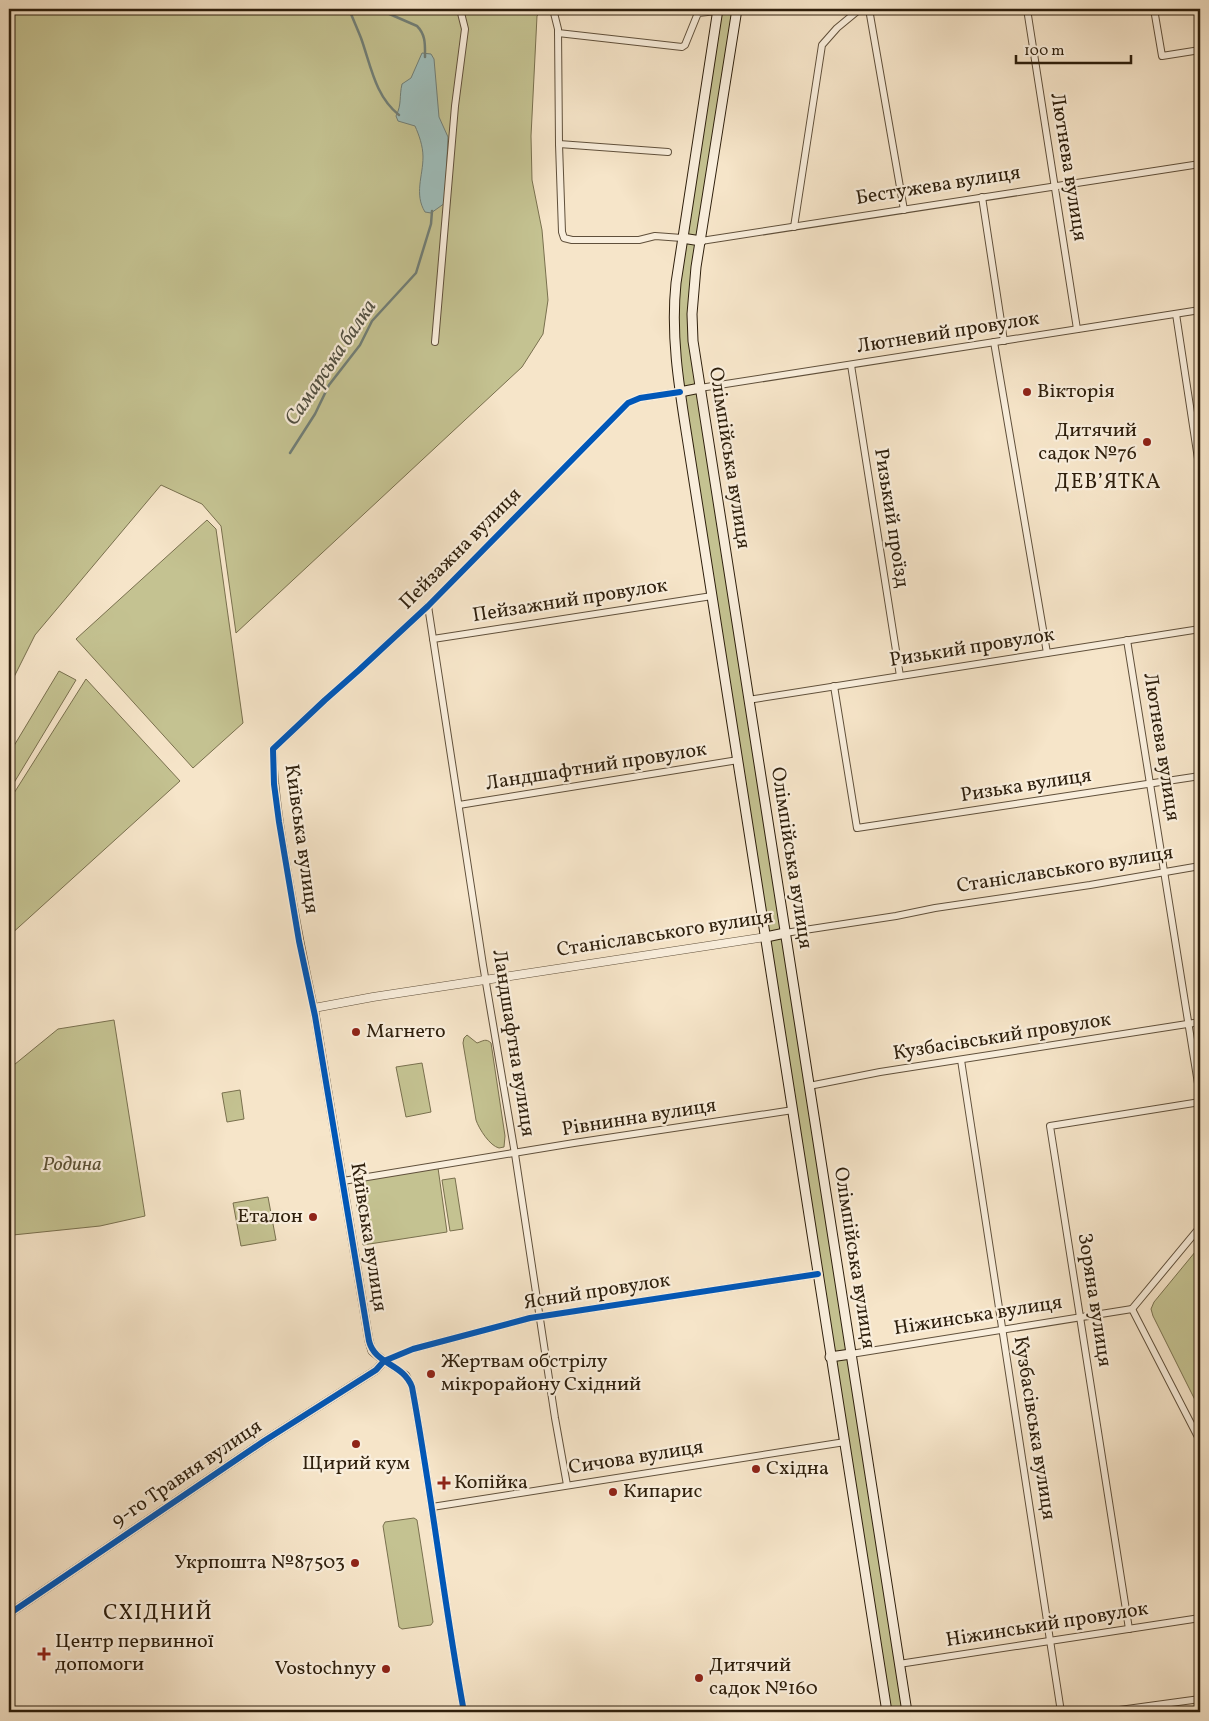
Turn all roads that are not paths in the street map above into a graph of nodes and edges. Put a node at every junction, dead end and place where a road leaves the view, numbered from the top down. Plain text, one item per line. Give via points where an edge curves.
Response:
1 (460, 9) edge
2 (553, 9) edge
3 (737, 9) edge
4 (860, 9) edge
5 (869, 9) edge
6 (1026, 9) edge
7 (1154, 9) edge
8 (718, 10) edge
9 (558, 33) junction
10 (1200, 50) edge
11 (559, 144) junction
12 (668, 152) dead end
13 (1200, 164) edge
14 (1054, 186) junction
15 (982, 198) junction
16 (904, 210) junction
17 (794, 227) junction
18 (682, 238) junction
19 (701, 241) junction
20 (1200, 310) edge
21 (1176, 314) junction
22 (1077, 329) junction
23 (1004, 341) junction
24 (435, 342) dead end
25 (994, 342) junction
26 (851, 365) junction
27 (700, 388) junction
28 (680, 392) junction
29 (1200, 472) edge
30 (712, 596) junction
31 (428, 606) junction
32 (1200, 629) edge
33 (433, 639) junction
34 (1128, 640) junction
35 (1046, 653) junction
36 (900, 676) junction
37 (834, 686) junction
38 (748, 700) junction
39 (273, 750) joint
40 (738, 760) junction
41 (1200, 776) edge
42 (1150, 784) junction
43 (459, 805) junction
44 (1200, 866) edge
45 (1165, 872) junction
46 (785, 933) junction
47 (766, 937) junction
48 (486, 980) junction
49 (314, 1008) junction
50 (1200, 1022) edge
51 (1189, 1024) junction
52 (961, 1060) junction
53 (809, 1086) junction
54 (1200, 1096) edge
55 (1200, 1102) edge
56 (793, 1110) junction
57 (515, 1154) junction
58 (343, 1181) junction
59 (1200, 1227) edge
60 (818, 1274) junction
61 (1132, 1309) junction
62 (540, 1316) junction
63 (1080, 1317) junction
64 (1002, 1330) junction
65 (851, 1354) junction
66 (830, 1357) junction
67 (384, 1361) junction
68 (1200, 1441) edge
69 (845, 1442) junction
70 (567, 1485) junction
71 (432, 1507) junction
72 (9, 1614) edge
73 (1200, 1618) edge
74 (1129, 1629) junction
75 (1050, 1641) junction
76 (899, 1664) junction
77 (1200, 1699) edge
78 (464, 1712) edge
79 (887, 1712) edge
80 (907, 1712) edge
81 (1061, 1712) edge
82 (1105, 1712) edge

1 - 24 street via 465,29 455,106
2 - 9 street
3 - 19 main road, Олімпійська вулиця
4 - 17 street via 822,45
5 - 16 street
6 - 14 street, Лютнева вулиця
7 - 10 street via 1162,56
8 - 9 street via 698,13 682,47
8 - 18 main road, Олімпійська вулиця
9 - 11 street
11 - 12 street
11 - 18 street via 564,238
13 - 14 street, Бестужева вулиця
14 - 15 street, Бестужева вулиця
14 - 22 street, Лютнева вулиця
15 - 16 street, Бестужева вулиця
15 - 23 street
16 - 17 street, Бестужева вулиця
17 - 19 street, Бестужева вулиця
18 - 19 main road, Бестужева вулиця
18 - 28 main road, Олімпійська вулиця via 673,312
19 - 27 main road, Олімпійська вулиця via 692,321
20 - 21 street, Лютневий провулок
21 - 22 street, Лютневий провулок
21 - 29 street
22 - 23 street, Лютневий провулок
23 - 25 street, Лютневий провулок
25 - 26 street, Лютневий провулок
25 - 35 street
26 - 27 street, Лютневий провулок
26 - 36 street, Ризький проїзд
27 - 28 main road
27 - 38 main road, Олімпійська вулиця
28 - 30 main road, Олімпійська вулиця
28 - 31 street, Пейзажна вулиця via 628,403
30 - 33 street, Пейзажний провулок
30 - 40 main road, Олімпійська вулиця
31 - 33 street, Ландшафтна вулиця
31 - 39 street, Пейзажна вулиця
32 - 34 street, Ризький провулок
33 - 43 street, Ландшафтна вулиця
34 - 35 street, Ризький провулок
34 - 42 street, Лютнева вулиця
35 - 36 street, Ризький провулок
36 - 37 street, Ризький провулок
37 - 38 street, Ризький провулок
37 - 42 street, Ризька вулиця via 857,828
38 - 46 main road, Олімпійська вулиця
39 - 49 street, Київська вулиця via 280,828
40 - 43 street, Ландшафтний провулок
40 - 47 main road, Олімпійська вулиця
41 - 42 street, Ризька вулиця
42 - 45 street, Лютнева вулиця
43 - 48 street, Ландшафтна вулиця
44 - 45 street, Станіславського вулиця
45 - 46 street, Станіславського вулиця
45 - 51 street, Лютнева вулиця
46 - 47 main road, Станіславського вулиця
46 - 53 main road, Олімпійська вулиця
47 - 48 street, Станіславського вулиця
47 - 56 main road, Олімпійська вулиця
48 - 49 street, Станіславського вулиця
48 - 57 street, Ландшафтна вулиця
49 - 58 street, Київська вулиця
50 - 51 street, Кузбасівський провулок
51 - 52 street, Кузбасівський провулок
51 - 54 street, Лютнева вулиця
52 - 53 street, Кузбасівський провулок
52 - 64 street, Кузбасівська вулиця
53 - 65 main road, Олімпійська вулиця
55 - 63 street, Зоряна вулиця via 1050,1126
56 - 57 street, Рівнинна вулиця
56 - 60 main road, Олімпійська вулиця
57 - 58 street, Рівнинна вулиця
57 - 62 street, Ландшафтна вулиця
58 - 67 street, Київська вулиця via 371,1347
59 - 61 street
60 - 62 street, Ясний провулок
60 - 66 main road, Олімпійська вулиця
61 - 63 street, Ніжинська вулиця
61 - 68 street
62 - 67 street, Ясний провулок via 421,1347
62 - 70 street, Ландшафтна вулиця
63 - 64 street, Ніжинська вулиця
63 - 74 street, Зоряна вулиця
64 - 65 street, Ніжинська вулиця
64 - 75 street, Кузбасівська вулиця
65 - 66 main road, Ніжинська вулиця
65 - 76 main road, Олімпійська вулиця
66 - 69 main road, Олімпійська вулиця
67 - 71 street, Київська вулиця via 406,1375 412,1387
67 - 72 street, 9-го Травня вулиця via 376,1370 264,1441
69 - 70 street, Сичова вулиця
69 - 79 main road, Олімпійська вулиця
70 - 71 street, Сичова вулиця
71 - 78 street, Київська вулиця
73 - 74 street, Ніжинський провулок
74 - 75 street, Ніжинський провулок
75 - 76 street, Ніжинський провулок
75 - 81 street, Кузбасівська вулиця
76 - 80 main road, Олімпійська вулиця
77 - 82 street

